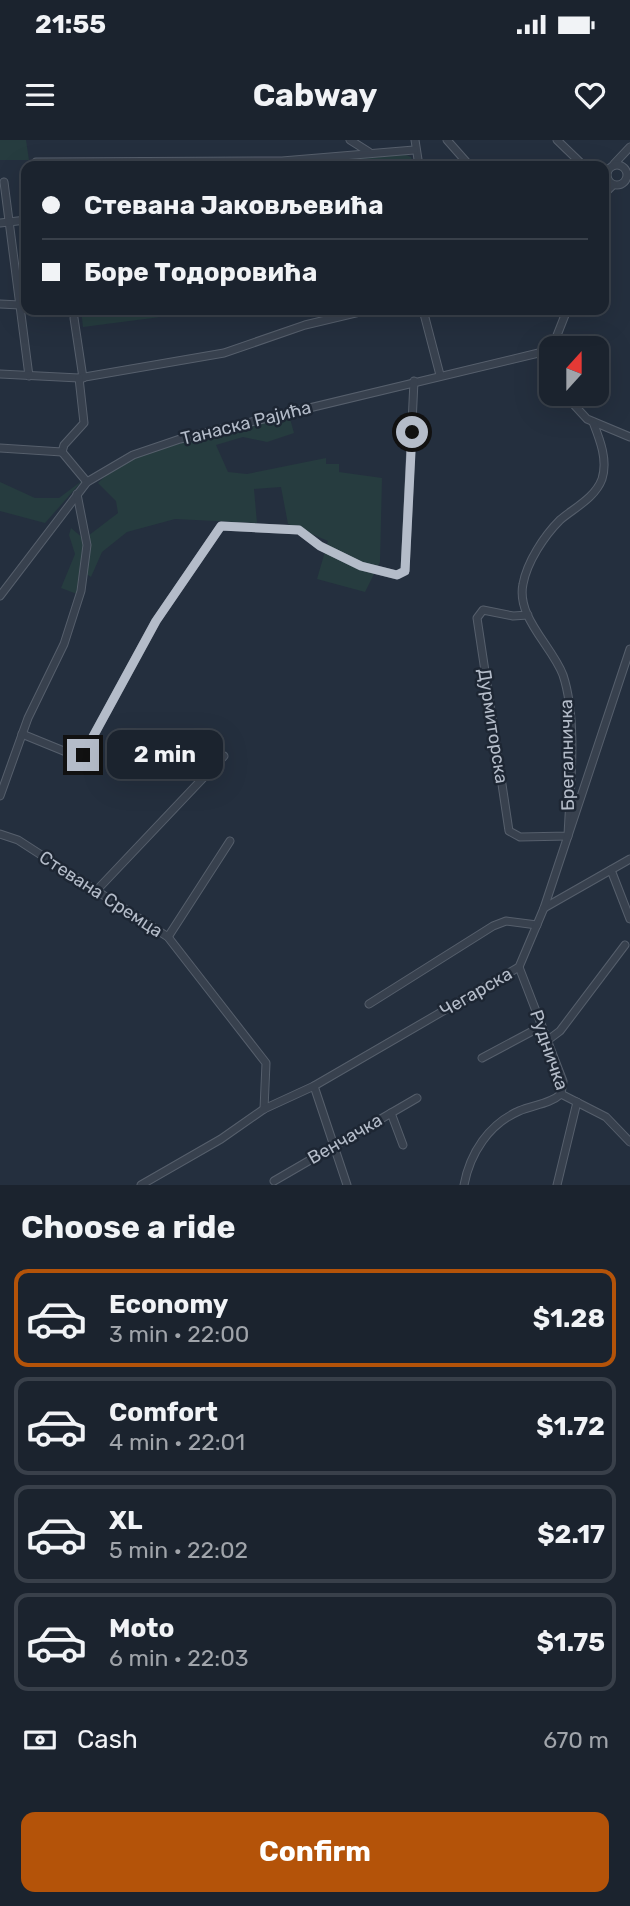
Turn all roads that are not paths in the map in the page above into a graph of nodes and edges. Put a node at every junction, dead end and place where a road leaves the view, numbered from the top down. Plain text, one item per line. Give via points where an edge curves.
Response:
1 (350, 140) edge
2 (415, 140) edge
3 (447, 140) edge
4 (557, 140) edge
5 (630, 147) edge
6 (414, 150) junction
7 (369, 152) junction
8 (282, 161) edge
9 (417, 161) edge
10 (466, 161) edge
11 (579, 161) edge
12 (628, 176) edge
13 (609, 177) edge
14 (4, 182) dead end
15 (630, 187) edge
16 (4, 223) edge
17 (0, 304) edge
18 (20, 304) junction
19 (21, 312) edge
20 (21, 315) edge
21 (347, 315) edge
22 (424, 315) edge
23 (565, 315) edge
24 (74, 318) dead end
25 (557, 336) edge
26 (539, 352) edge
27 (0, 374) edge
28 (440, 375) junction
29 (29, 376) junction
30 (81, 378) junction
31 (414, 381) junction
32 (573, 406) edge
33 (593, 422) junction
34 (630, 437) edge
35 (0, 448) edge
36 (62, 452) junction
37 (87, 482) junction
38 (77, 494) junction
39 (0, 596) edge
40 (528, 615) junction
41 (630, 649) edge
42 (23, 734) junction
43 (224, 756) dead end
44 (0, 796) edge
45 (0, 834) edge
46 (568, 836) junction
47 (230, 841) dead end
48 (630, 859) edge
49 (611, 870) junction
50 (95, 892) junction
51 (544, 908) junction
52 (630, 919) edge
53 (537, 925) junction
54 (168, 937) junction
55 (625, 945) dead end
56 (519, 967) junction
57 (369, 1004) dead end
58 (542, 1026) junction
59 (548, 1040) junction
60 (482, 1058) dead end
61 (314, 1086) junction
62 (561, 1094) junction
63 (417, 1098) dead end
64 (577, 1102) junction
65 (264, 1109) junction
66 (391, 1113) junction
67 (630, 1142) edge
68 (403, 1145) dead end
69 (334, 1146) junction
70 (274, 1181) dead end
71 (141, 1185) edge
72 (347, 1185) edge
73 (464, 1185) edge
74 (557, 1185) edge

1 - 7 street
2 - 6 street
3 - 10 street
4 - 11 street
5 - 12 street
5 - 13 street
6 - 7 street
6 - 9 street
7 - 8 street
12 - 13 street
12 - 13 street via 622,166
13 - 15 street
14 - 16 street
16 - 18 street
17 - 18 street
18 - 19 street
20 - 29 street
21 - 30 street via 224,353
22 - 28 street
23 - 25 street
24 - 30 street
26 - 28 street, Танаска Рајића
27 - 29 street
28 - 31 street, Танаска Рајића
29 - 30 street
30 - 36 street via 84,423
31 - 37 street, Танаска Рајића via 157,446
31 - 42 street via 405,571 397,575 351,561 299,530 221,526 156,621 83,755
32 - 33 street
33 - 34 street
33 - 40 street, Брегалничка via 603,449 601,482 589,499 559,522 538,551 523,584
35 - 36 street
36 - 37 street
37 - 38 street, Танаска Рајића
38 - 39 street, Танаска Рајића
38 - 42 street via 87,545 81,591 64,644
40 - 46 street, Брегалничка via 564,677 570,722
40 - 46 street, Дурмиторска via 483,610 477,618 509,831 520,836
41 - 46 street, Чегарска
42 - 44 street
43 - 50 street
45 - 50 street, Стевана Сремца
46 - 51 street, Чегарска
47 - 54 street
48 - 49 street
49 - 51 street
49 - 52 street
50 - 54 street, Стевана Сремца
51 - 53 street, Чегарска
53 - 56 street, Чегарска
53 - 57 street via 506,921 493,926
54 - 65 street, Стевана Сремца via 266,1063
55 - 59 street via 560,1031
56 - 58 street, Рудничка
56 - 61 street, Чегарска
58 - 59 street, Рудничка
58 - 60 street
59 - 62 street, Рудничка via 563,1081
61 - 65 street, Чегарска
61 - 69 street
62 - 64 street, Рудничка
62 - 73 street via 519,1111 487,1133
63 - 66 street, Венчачка
64 - 67 street, Рудничка via 606,1117
64 - 74 street
65 - 71 street, Чегарска
66 - 68 street
66 - 69 street, Венчачка
69 - 70 street, Венчачка
69 - 72 street

